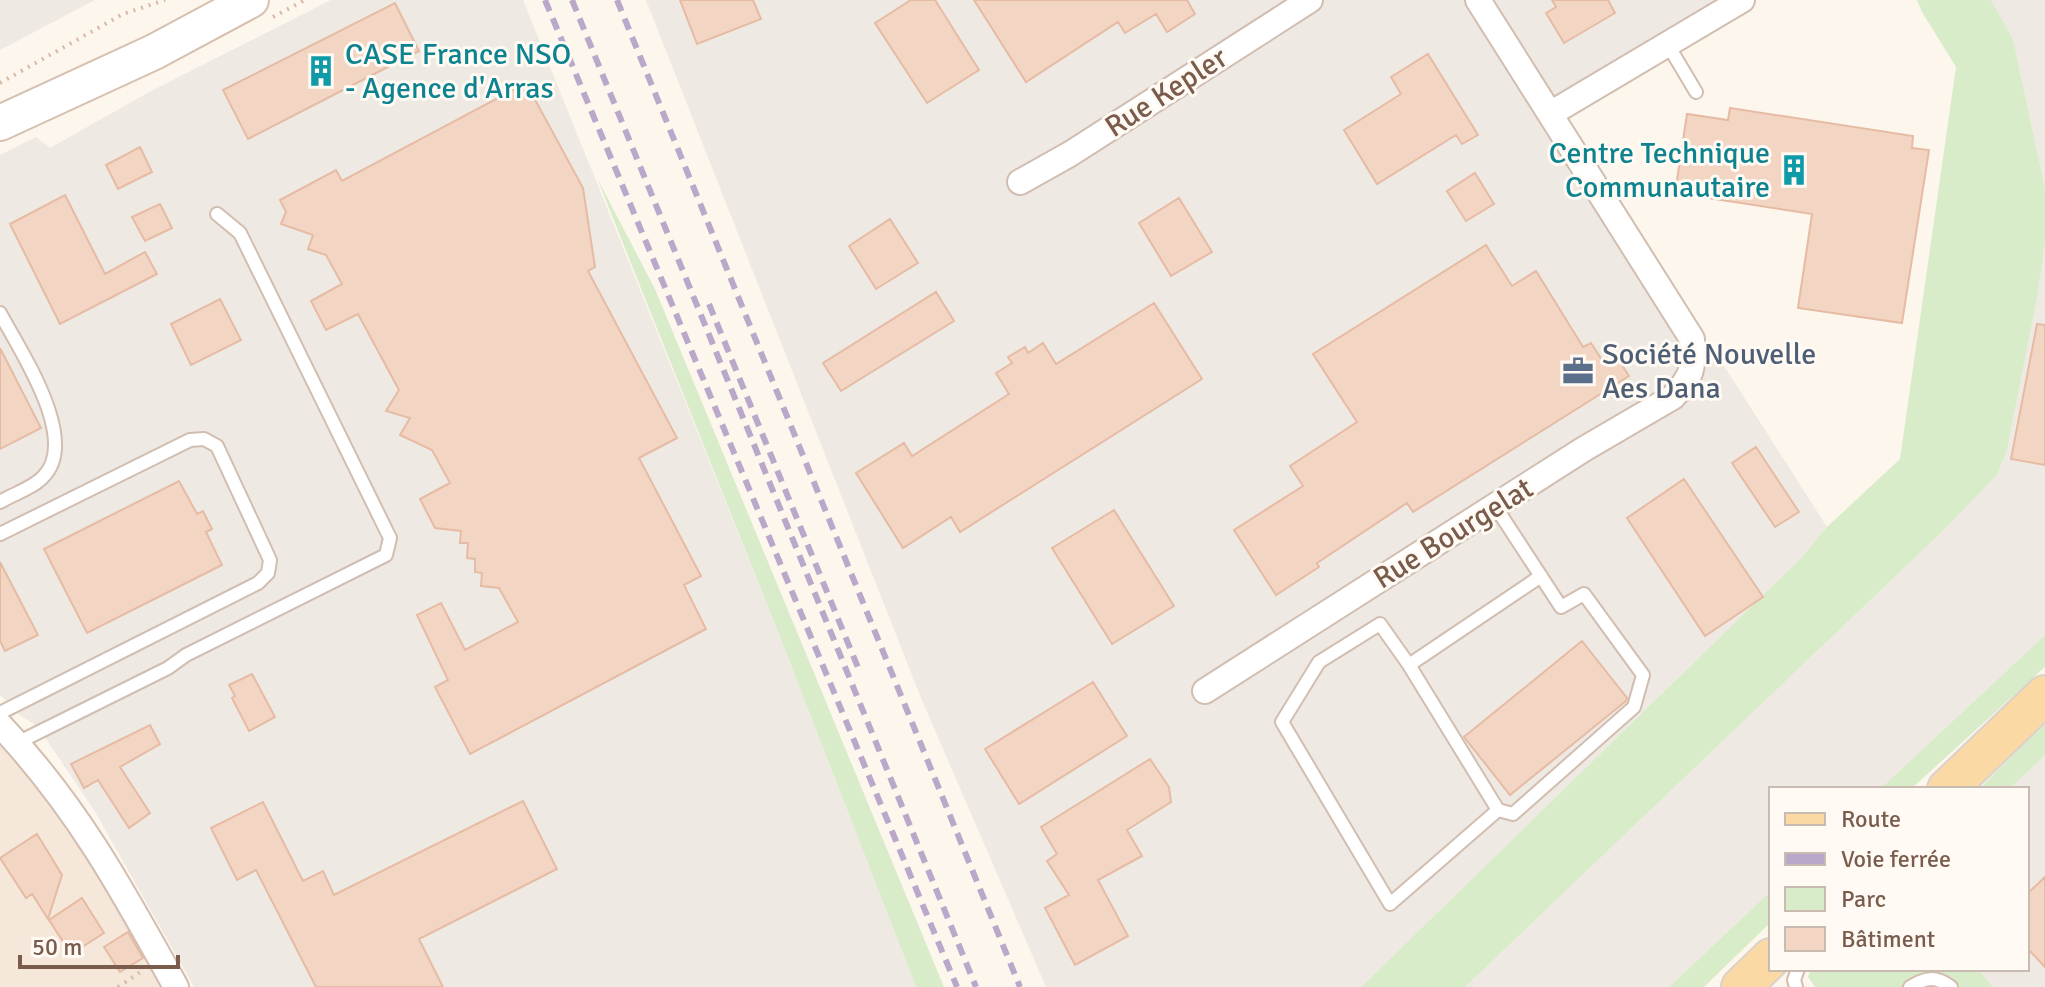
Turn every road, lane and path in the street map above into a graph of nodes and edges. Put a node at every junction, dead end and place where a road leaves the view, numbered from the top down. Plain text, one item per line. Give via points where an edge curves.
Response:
1 (165, 0) edge
2 (251, 0) edge
3 (1310, 0) edge
4 (1478, 0) edge
5 (1730, 3) edge
6 (1668, 45) junction
7 (0, 83) edge
8 (1696, 92) dead end
9 (1550, 114) junction
10 (0, 123) edge
11 (1020, 182) dead end
12 (217, 214) dead end
13 (0, 313) edge
14 (0, 502) edge
15 (1495, 506) junction
16 (0, 534) edge
17 (1541, 576) junction
18 (1409, 665) junction
19 (1205, 691) dead end
20 (2045, 695) edge
21 (0, 713) edge
22 (0, 725) edge
23 (17, 743) junction
24 (1949, 787) edge
25 (1498, 810) junction
26 (1769, 960) edge
27 (142, 971) dead end
28 (118, 987) edge
29 (176, 987) edge
30 (1741, 987) edge
31 (1910, 987) edge
32 (1951, 987) edge

1 - 7 path via 123,14
2 - 10 main road via 154,52
3 - 11 street, Rue Kepler
4 - 9 street
5 - 6 street
6 - 8 lane
6 - 9 street
9 - 15 street, Rue Bourgelat via 1692,339 1693,368 1673,397
12 - 23 lane via 240,233 390,538 386,555
13 - 14 lane via 50,410 55,432 54,457 44,477
15 - 17 lane
15 - 19 street, Rue Bourgelat
16 - 21 lane via 190,440 204,439 217,446 270,560 268,573 258,583
17 - 18 lane
17 - 25 lane via 1561,607 1584,594 1643,675 1634,707 1513,814
18 - 25 lane
18 - 25 lane via 1380,624 1319,662 1282,722 1390,904
20 - 24 main road
22 - 23 street
23 - 29 street via 94,843
26 - 30 main road
27 - 28 path
31 - 32 lane via 1934,978

